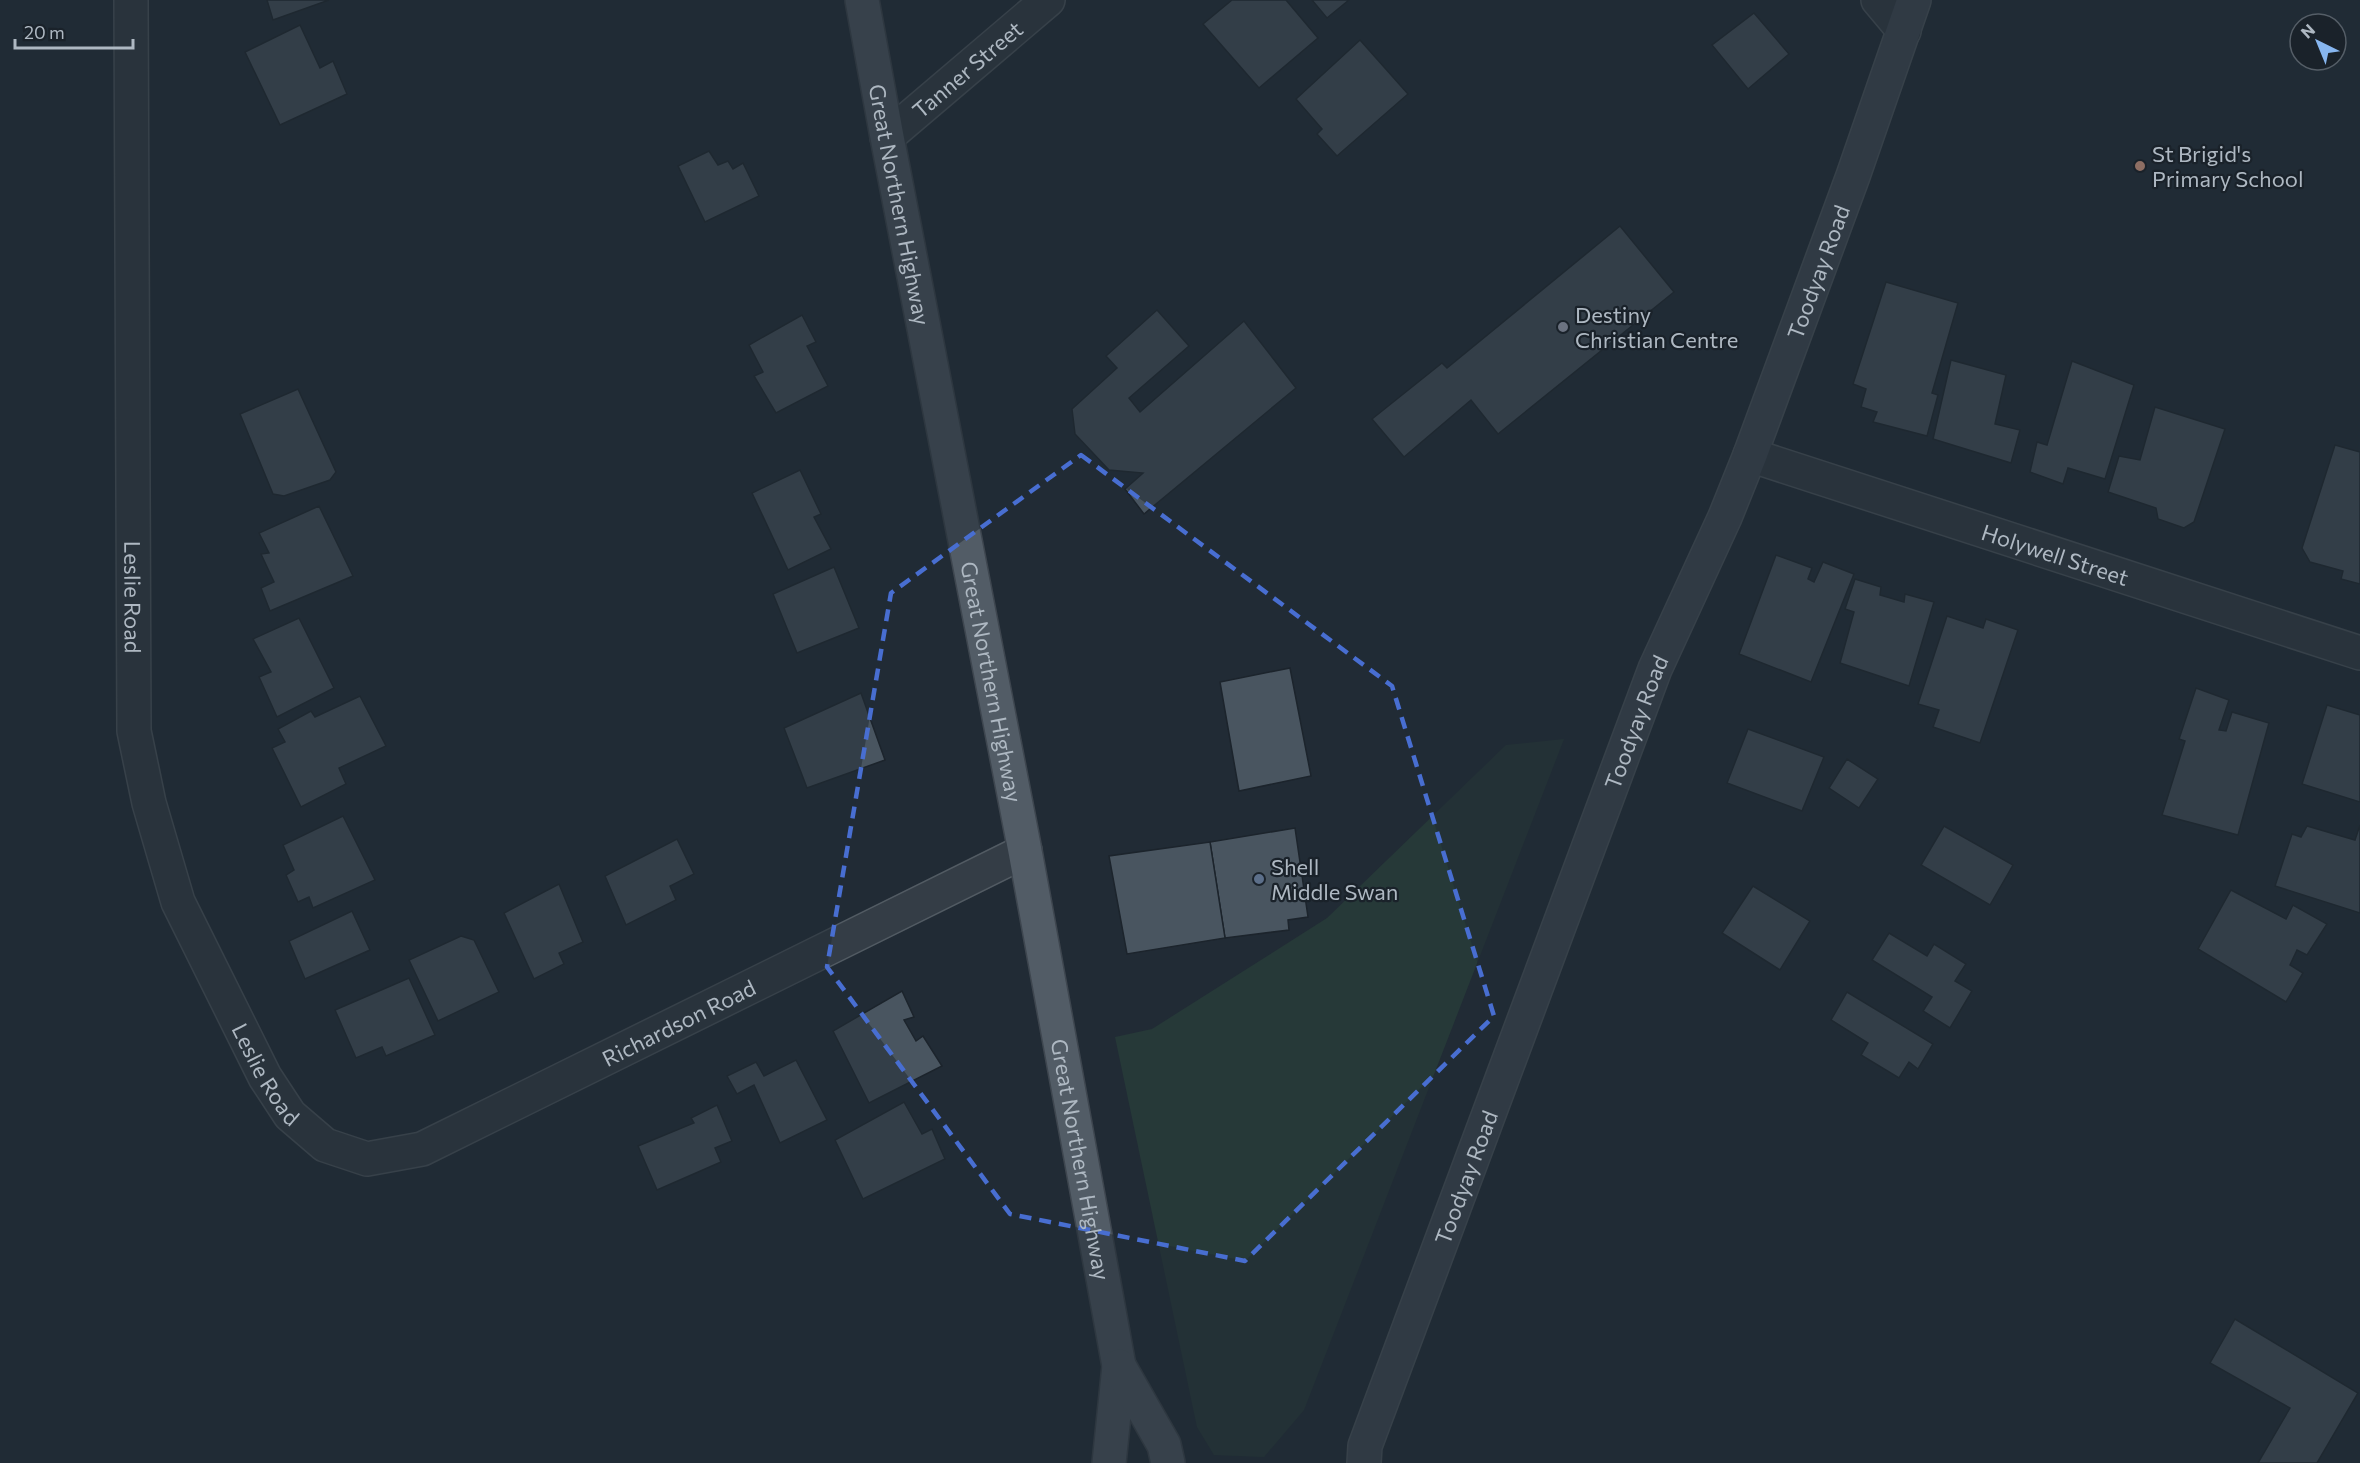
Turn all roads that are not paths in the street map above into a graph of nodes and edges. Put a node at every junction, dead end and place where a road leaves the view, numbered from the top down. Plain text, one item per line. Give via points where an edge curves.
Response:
1 (130, 0) edge
2 (862, 0) edge
3 (1048, 0) edge
4 (1878, 0) edge
5 (1914, 0) edge
6 (1904, 31) junction
7 (886, 137) junction
8 (1750, 455) junction
9 (2360, 653) edge
10 (1025, 851) junction
11 (325, 1145) joint
12 (1119, 1366) junction
13 (1170, 1457) edge
14 (1358, 1457) edge
15 (1109, 1463) edge

1 - 11 street, Leslie Road via 134,731 149,803 178,902 265,1077 290,1115
2 - 7 main road, Great Northern Highway
3 - 7 street, Tanner Street
4 - 6 street
5 - 6 main road, Toodyay Road
6 - 8 main road, Toodyay Road
7 - 10 main road, Great Northern Highway
8 - 9 street, Holywell Street
8 - 14 main road, Toodyay Road via 1655,669
10 - 11 street, Richardson Road via 422,1149 367,1159
10 - 12 main road, Great Northern Highway
12 - 13 main road, Great Northern Highway
12 - 15 main road, Great Northern Highway

